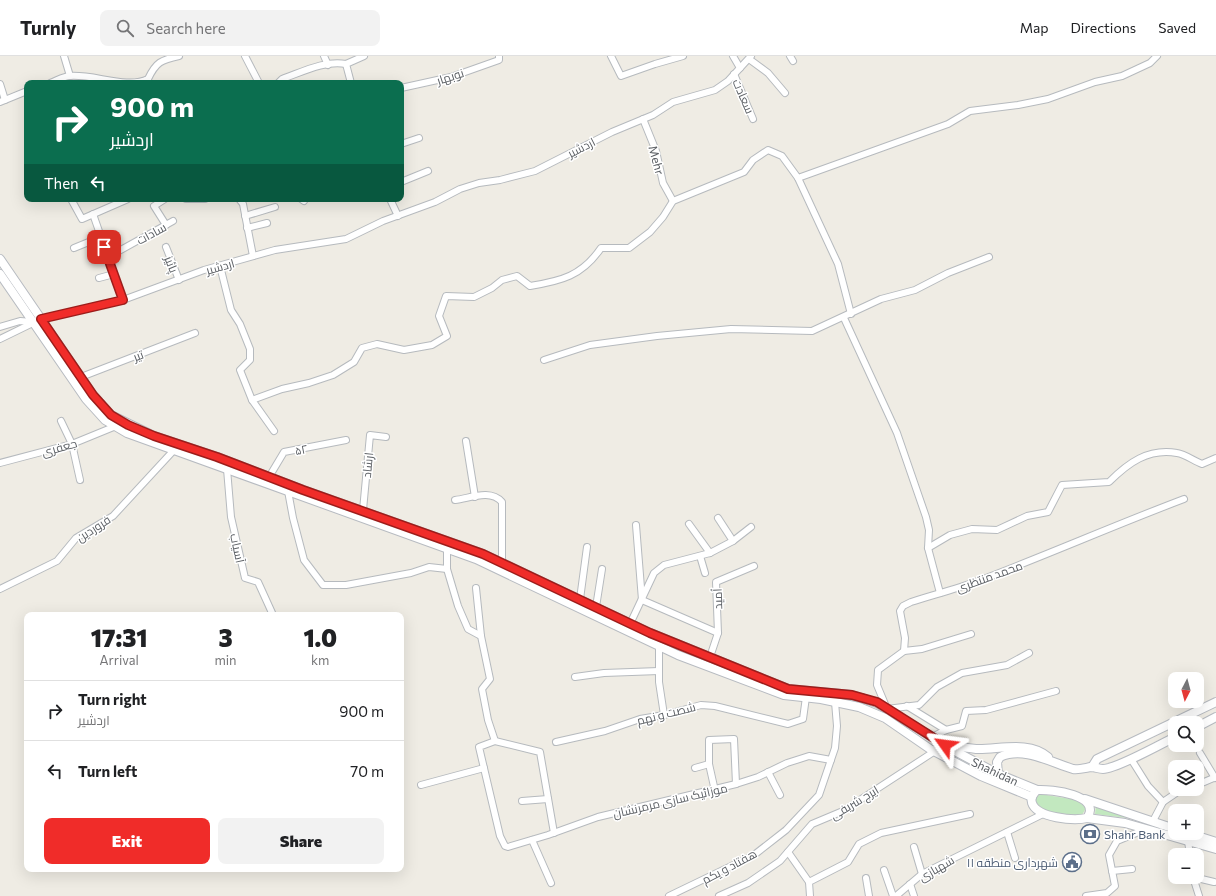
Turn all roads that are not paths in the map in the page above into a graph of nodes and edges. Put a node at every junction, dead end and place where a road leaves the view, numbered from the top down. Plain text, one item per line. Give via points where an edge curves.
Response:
1 (64, 56) edge
2 (179, 56) edge
3 (245, 56) edge
4 (324, 56) edge
5 (612, 56) edge
6 (683, 56) edge
7 (733, 56) edge
8 (1157, 56) edge
9 (361, 57) edge
10 (750, 57) edge
11 (499, 58) edge
12 (328, 64) junction
13 (346, 64) junction
14 (740, 68) junction
15 (734, 74) junction
16 (70, 76) junction
17 (59, 80) edge
18 (105, 80) edge
19 (146, 80) edge
20 (257, 80) edge
21 (284, 80) edge
22 (350, 80) edge
23 (0, 84) edge
24 (404, 87) edge
25 (24, 92) edge
26 (785, 93) dead end
27 (3, 101) edge
28 (643, 119) junction
29 (753, 119) dead end
30 (419, 138) dead end
31 (404, 143) edge
32 (428, 172) dead end
33 (798, 178) junction
34 (404, 181) edge
35 (673, 201) junction
36 (73, 202) edge
37 (121, 202) edge
38 (160, 202) edge
39 (241, 202) edge
40 (391, 202) edge
41 (275, 207) dead end
42 (93, 214) junction
43 (245, 216) junction
44 (398, 216) junction
45 (173, 221) dead end
46 (267, 223) dead end
47 (166, 225) junction
48 (247, 228) junction
49 (101, 237) junction
50 (166, 247) dead end
51 (74, 248) dead end
52 (253, 256) junction
53 (108, 257) junction
54 (989, 258) dead end
55 (0, 259) edge
56 (220, 266) junction
57 (0, 274) edge
58 (114, 274) junction
59 (99, 278) dead end
60 (178, 280) junction
61 (123, 300) junction
62 (852, 314) junction
63 (844, 318) junction
64 (37, 321) junction
65 (0, 327) edge
66 (195, 333) dead end
67 (0, 339) edge
68 (544, 360) dead end
69 (81, 377) junction
70 (252, 400) junction
71 (61, 421) dead end
72 (116, 426) junction
73 (274, 431) dead end
74 (386, 437) dead end
75 (346, 440) dead end
76 (466, 441) dead end
77 (72, 444) junction
78 (174, 450) junction
79 (1216, 458) edge
80 (0, 463) edge
81 (226, 469) junction
82 (269, 477) junction
83 (80, 480) dead end
84 (288, 491) junction
85 (475, 497) junction
86 (1184, 499) dead end
87 (455, 500) dead end
88 (363, 510) junction
89 (718, 518) dead end
90 (689, 524) dead end
91 (636, 525) dead end
92 (751, 526) dead end
93 (733, 541) junction
94 (587, 547) dead end
95 (448, 548) junction
96 (928, 548) junction
97 (710, 553) junction
98 (700, 556) junction
99 (502, 562) junction
100 (754, 566) dead end
101 (447, 569) junction
102 (602, 569) dead end
103 (705, 573) dead end
104 (476, 588) dead end
105 (0, 589) edge
106 (940, 593) junction
107 (580, 599) junction
108 (642, 600) junction
109 (596, 607) junction
110 (272, 612) edge
111 (630, 624) junction
112 (718, 633) junction
113 (972, 634) dead end
114 (481, 636) junction
115 (659, 646) junction
116 (904, 651) junction
117 (1029, 653) dead end
118 (710, 657) junction
119 (659, 671) junction
120 (575, 677) dead end
121 (1056, 691) dead end
122 (806, 698) junction
123 (835, 702) junction
124 (1216, 702) edge
125 (907, 706) junction
126 (887, 709) junction
127 (664, 715) junction
128 (1216, 717) edge
129 (1204, 723) edge
130 (946, 730) junction
131 (932, 737) junction
132 (1168, 740) edge
133 (495, 741) junction
134 (556, 742) dead end
135 (945, 745) junction
136 (935, 751) junction
137 (1200, 753) dead end
138 (1131, 759) junction
139 (831, 760) junction
140 (1053, 761) junction
141 (709, 764) junction
142 (1092, 767) junction
143 (484, 768) junction
144 (695, 768) dead end
145 (768, 772) junction
146 (998, 774) junction
147 (1215, 778) edge
148 (1204, 782) edge
149 (736, 784) junction
150 (421, 785) dead end
151 (715, 791) junction
152 (1035, 793) junction
153 (780, 795) dead end
154 (1172, 796) edge
155 (1082, 798) junction
156 (548, 799) junction
157 (522, 801) dead end
158 (1163, 802) junction
159 (970, 814) dead end
160 (1043, 814) junction
161 (1087, 818) junction
162 (1153, 821) junction
163 (1168, 826) edge
164 (1146, 829) junction
165 (1007, 832) junction
166 (554, 833) junction
167 (1168, 833) edge
168 (532, 840) junction
169 (1195, 840) edge
170 (1204, 840) edge
171 (1216, 842) edge
172 (914, 847) dead end
173 (1216, 849) edge
174 (788, 852) junction
175 (1015, 858) dead end
176 (1132, 869) dead end
177 (884, 870) dead end
178 (1112, 871) junction
179 (922, 874) junction
180 (866, 878) dead end
181 (1204, 880) edge
182 (810, 882) junction
183 (1214, 882) dead end
184 (551, 883) dead end
185 (910, 884) junction
186 (1195, 884) edge
187 (669, 896) edge
188 (719, 896) edge
189 (810, 896) edge
190 (869, 896) edge
191 (893, 896) edge
192 (896, 896) edge
193 (914, 896) edge
194 (1086, 896) edge
195 (1199, 896) edge

1 - 16 street
2 - 19 street via 161,60
3 - 20 street
4 - 12 street
5 - 6 street via 621,76
7 - 14 street
8 - 33 street via 1150,63 1122,76 1095,82 1048,99 970,111 948,124
9 - 13 street
10 - 14 street, اردشیر
10 - 26 street
11 - 24 street, نوبهار via 450,78
12 - 13 street
12 - 21 street
13 - 22 street
14 - 15 street, اردشیر
15 - 28 street, اردشیر via 715,90 673,102
15 - 29 street, سعادت
16 - 17 street
16 - 18 street
23 - 27 street
25 - 27 street
28 - 35 street, Mehr via 656,151 663,183
28 - 44 street, اردشیر via 534,171 466,187
30 - 31 street
32 - 34 street
33 - 35 street via 782,156 768,150 753,160 744,172
33 - 62 street via 838,264
35 - 70 street via 650,232 629,248 601,248 592,262 576,274 554,282 530,286 517,276 502,280 474,297 446,296 440,316 447,336 432,345 404,350 377,344 362,348 354,362 334,375
36 - 42 street via 82,219
37 - 42 street
38 - 47 street via 154,206
39 - 43 street
40 - 44 street
41 - 43 street
42 - 49 street
43 - 48 street
44 - 52 street, اردشیر via 346,239
45 - 47 street, سادات
46 - 48 street
47 - 53 street, سادات
48 - 52 street
49 - 51 street
49 - 53 street
50 - 60 street, پائیز
52 - 56 street, اردشیر
53 - 58 street
54 - 62 street via 948,273 915,290 881,299
55 - 64 main road, Shahidan
56 - 60 street, اردشیر
56 - 70 street via 231,310 250,349 250,360 240,370
57 - 64 main road, Shahidan
58 - 59 street
58 - 61 street
60 - 61 street, اردشیر
61 - 64 street, اردشیر
62 - 63 street
63 - 68 street via 812,331 731,329 590,345
63 - 96 street via 897,433 926,516 929,530
64 - 65 street via 20,321
64 - 67 street
64 - 69 main road, Shahidan
64 - 72 main road, Shahidan via 86,399 105,420
66 - 69 street, تیر
69 - 82 main road, Shahidan via 111,415 128,425
70 - 73 street
71 - 77 street
72 - 77 street, جعفری
72 - 78 main road, Shahidan via 126,433
74 - 88 street, ارشاد via 370,435
75 - 82 street, ۵۲ via 284,452
76 - 85 street
77 - 80 street, جعفری
77 - 83 street
78 - 81 main road, Shahidan
78 - 105 street, فروردین via 113,516 76,538 57,561
79 - 96 street via 1202,464 1177,453 1152,453 1128,464 1109,482 1062,485 1048,512 1027,516 997,530 972,529 958,533
81 - 84 main road, Shahidan
81 - 110 street, آسیاب via 231,517 245,578 258,582
82 - 88 main road, Shahidan
84 - 95 main road, Shahidan
84 - 101 street via 292,518 304,560 323,585 346,585 429,567
85 - 87 street
85 - 99 street via 486,494 497,496 502,502
86 - 106 street, محمد منتظری via 1044,556
88 - 99 main road, Shahidan
89 - 93 street
90 - 97 street
91 - 108 street
92 - 93 street
93 - 97 street
94 - 107 street
95 - 101 street
95 - 115 main road, Shahidan
96 - 106 street
97 - 98 street
98 - 103 street
98 - 108 street via 664,565 654,573
99 - 107 main road, Shahidan
100 - 112 street, اُمید via 716,582
101 - 114 street via 468,629
102 - 109 street
104 - 114 street
106 - 116 street, محمد منتظری via 903,606 900,611 905,638
107 - 109 main road, Shahidan
108 - 111 street
108 - 112 street
109 - 111 main road, Shahidan
111 - 118 main road, Shahidan
112 - 118 street, اُمید
113 - 116 street via 922,649
114 - 133 street via 490,679 482,689
115 - 119 street
115 - 122 main road, Shahidan via 784,695
116 - 126 street via 878,670 877,685
117 - 125 street via 1007,664 962,673 937,687 919,704
118 - 126 main road, Shahidan via 788,689 852,695 877,702
119 - 120 street
119 - 127 street
121 - 130 street via 986,710 966,711 962,726
122 - 123 main road, Shahidan
122 - 127 street, شصت و نهم via 802,719 788,724 715,706 701,705
123 - 136 main road, Shahidan via 859,707 885,718
123 - 139 street, هفتاد و یکم via 837,726
124 - 142 main road via 1097,759
125 - 126 street
125 - 130 street
126 - 131 main road, Shahidan
127 - 134 street, شصت و نهم
128 - 129 main road
130 - 131 street
131 - 135 main road, Shahidan
132 - 138 main road
133 - 143 street via 479,747
133 - 156 street via 540,752
135 - 140 main road via 976,749 1025,748 1045,754
135 - 146 main road, Shahidan
136 - 152 main road, Shahidan via 981,776
136 - 174 street, ایرج شریفی via 842,811 812,824
137 - 147 street
138 - 142 main road via 1103,769
138 - 158 street via 1148,786
139 - 145 street, موزائیک سازی مرمرنشان via 809,756
139 - 187 street, هفتاد و یکم via 819,795 786,830 754,855
140 - 142 main road via 1074,769
140 - 146 main road via 1008,753 1000,757
141 - 144 street
141 - 149 street via 709,740 734,739
141 - 151 street
143 - 150 street
143 - 168 street, موزائیک سازی مرمرنشان via 500,836 505,846
145 - 149 street, موزائیک سازی مرمرنشان
145 - 153 street
146 - 152 main road, Shahidan
147 - 148 street
149 - 151 street, موزائیک سازی مرمرنشان
151 - 166 street, موزائیک سازی مرمرنشان via 598,817
152 - 155 main road via 1044,790
152 - 160 main road via 1034,808
154 - 158 street
155 - 161 main road via 1091,808
155 - 162 main road
156 - 157 street
156 - 166 street
158 - 162 street
159 - 182 street via 882,832 859,844 848,862
160 - 161 main road
160 - 165 street, شهبازی
161 - 164 main road via 1125,823
162 - 163 main road
164 - 167 main road
164 - 178 street via 1117,841 1109,855
165 - 175 street
165 - 179 street, شهبازی
166 - 168 street, موزائیک سازی مرمرنشان
168 - 184 street
169 - 173 main road
170 - 171 main road
172 - 179 street
174 - 182 street
174 - 188 street, ایرج شریفی via 780,861 748,883
176 - 178 street
177 - 191 street
178 - 194 street via 1115,886 1107,892
179 - 185 street, شهبازی
180 - 190 street
181 - 183 street
182 - 189 street
185 - 192 street, شهبازی
185 - 193 street
186 - 195 street

